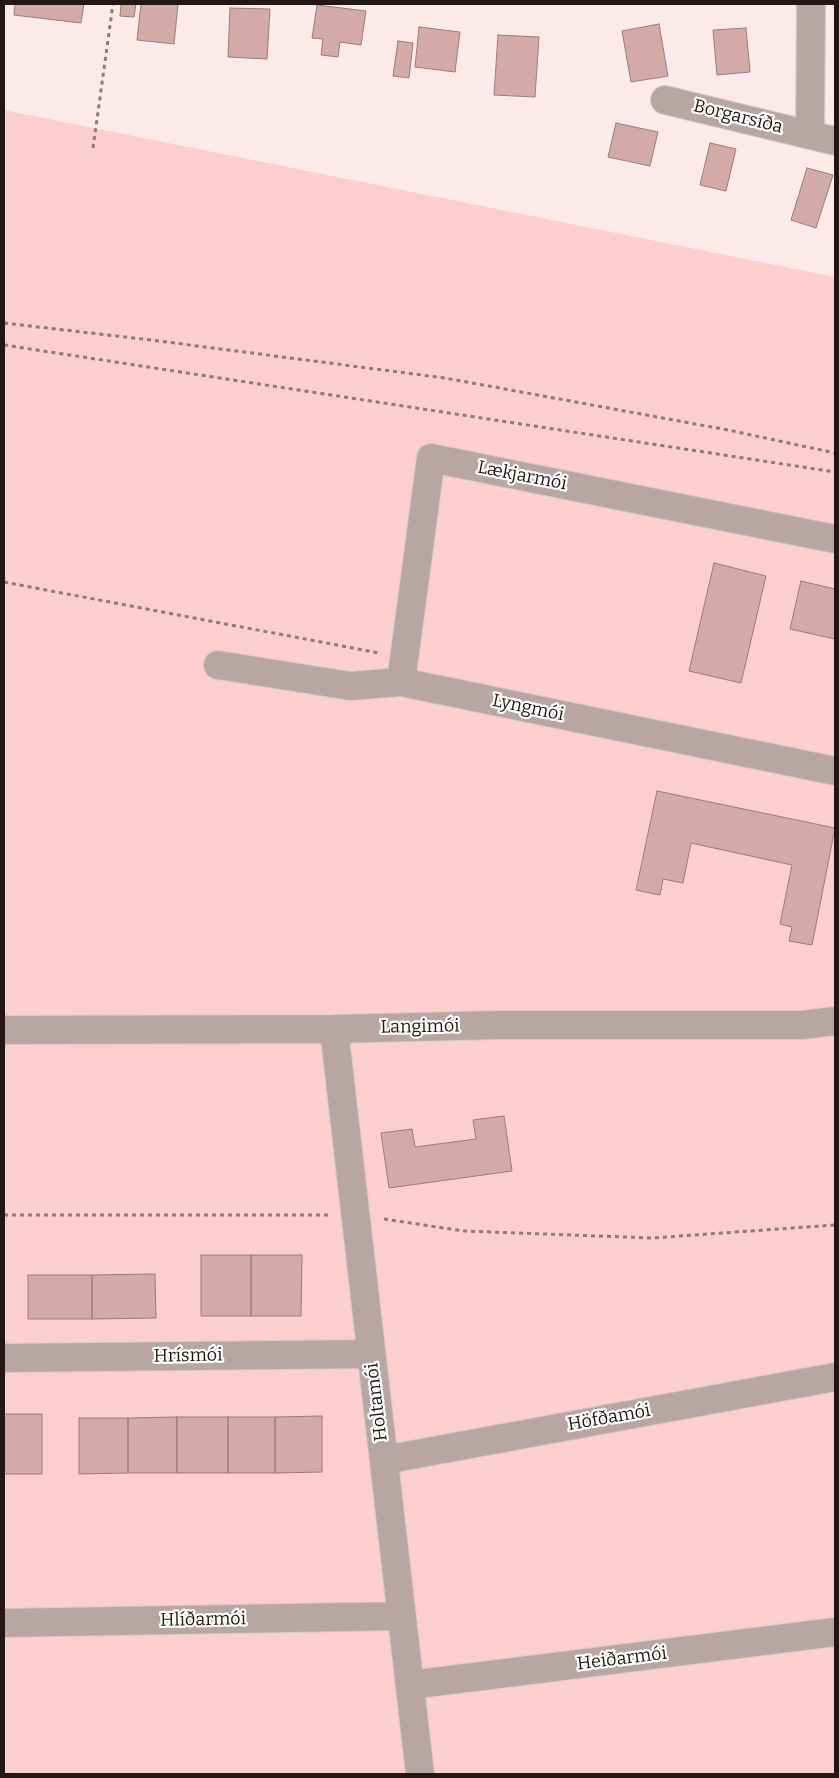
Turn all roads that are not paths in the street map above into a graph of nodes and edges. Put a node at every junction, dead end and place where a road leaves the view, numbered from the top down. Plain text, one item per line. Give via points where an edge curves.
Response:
1 (811, 4) edge
2 (665, 100) dead end
3 (823, 138) edge
4 (835, 539) edge
5 (218, 665) dead end
6 (402, 670) junction
7 (835, 771) edge
8 (835, 1021) edge
9 (334, 1029) junction
10 (4, 1030) edge
11 (371, 1354) junction
12 (4, 1358) edge
13 (835, 1377) edge
14 (384, 1460) junction
15 (402, 1616) junction
16 (4, 1623) edge
17 (835, 1632) edge
18 (410, 1686) junction
19 (420, 1774) edge

1 - 3 street, Borgarsíða
2 - 3 street, Borgarsíða
4 - 6 street, Lækjarmói via 431,458
5 - 6 street, Lyngmói via 350,686
6 - 7 street, Lyngmói
8 - 9 street, Langimói via 802,1025 499,1025
9 - 10 street, Langimói
9 - 11 street, Holtamói
11 - 12 street, Hrísmói
11 - 14 street, Holtamói
13 - 14 street, Höfðamói
14 - 15 street, Holtamói
15 - 16 street, Hlíðarmói
15 - 18 street, Holtamói
17 - 18 street, Heiðarmói
18 - 19 street, Holtamói

